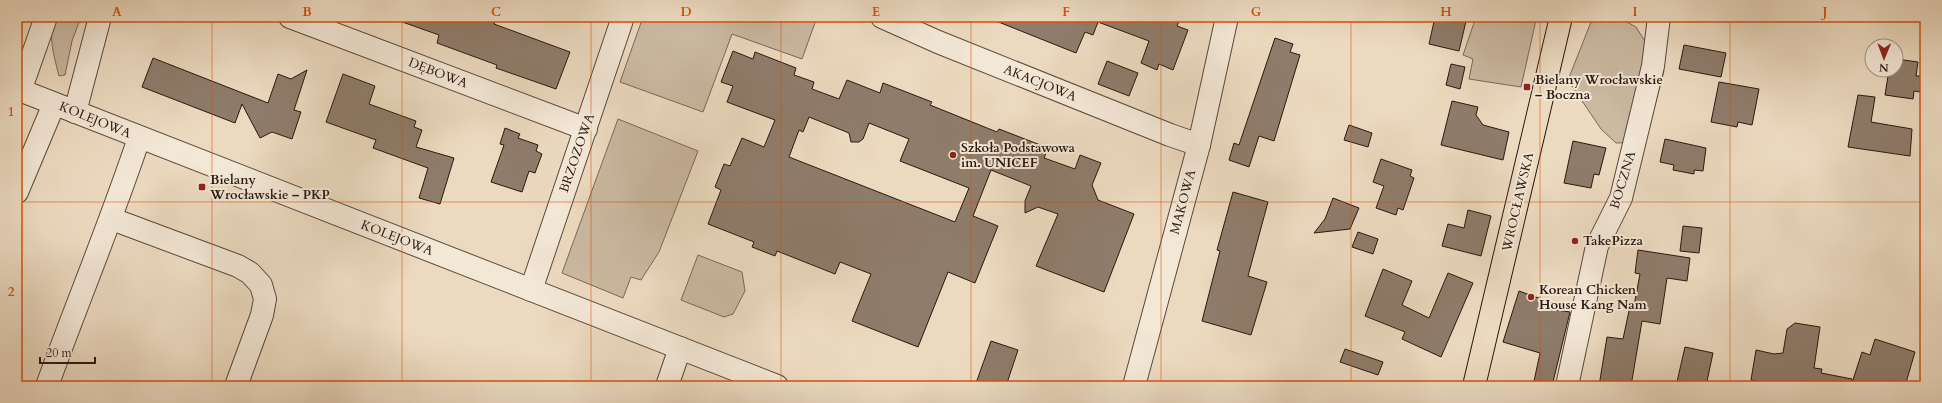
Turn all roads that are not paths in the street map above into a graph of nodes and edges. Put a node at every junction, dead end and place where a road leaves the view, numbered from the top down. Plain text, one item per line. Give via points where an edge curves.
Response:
1 (46, 17) edge
2 (100, 17) edge
3 (290, 17) edge
4 (623, 17) edge
5 (882, 17) edge
6 (1226, 17) edge
7 (1561, 17) edge
8 (1659, 17) edge
9 (18, 90) edge
10 (54, 104) junction
11 (76, 112) junction
12 (586, 129) junction
13 (139, 138) junction
14 (1199, 145) junction
15 (17, 192) edge
16 (112, 219) junction
17 (531, 290) junction
18 (680, 348) junction
19 (47, 386) edge
20 (236, 386) edge
21 (667, 386) edge
22 (777, 386) edge
23 (1134, 386) edge
24 (1474, 386) edge
25 (1567, 386) edge

1 - 9 street
2 - 11 street
3 - 12 street, DĘBOWA
4 - 12 street, BRZOZOWA
5 - 14 street, AKACJOWA via 953,48
6 - 14 street, MAKOWA
7 - 24 main road, WROCŁAWSKA
8 - 25 street, BOCZNA via 1653,66 1621,198 1597,246
9 - 10 street, KOLEJOWA
10 - 11 street, KOLEJOWA
10 - 15 street
11 - 13 street, KOLEJOWA
12 - 17 street, BRZOZOWA
13 - 16 street
13 - 17 street, KOLEJOWA
14 - 23 street, MAKOWA
16 - 19 street
16 - 20 street via 238,266 250,273 260,285 265,300 262,315
17 - 18 street, KOLEJOWA
18 - 21 street
18 - 22 street, KOLEJOWA

